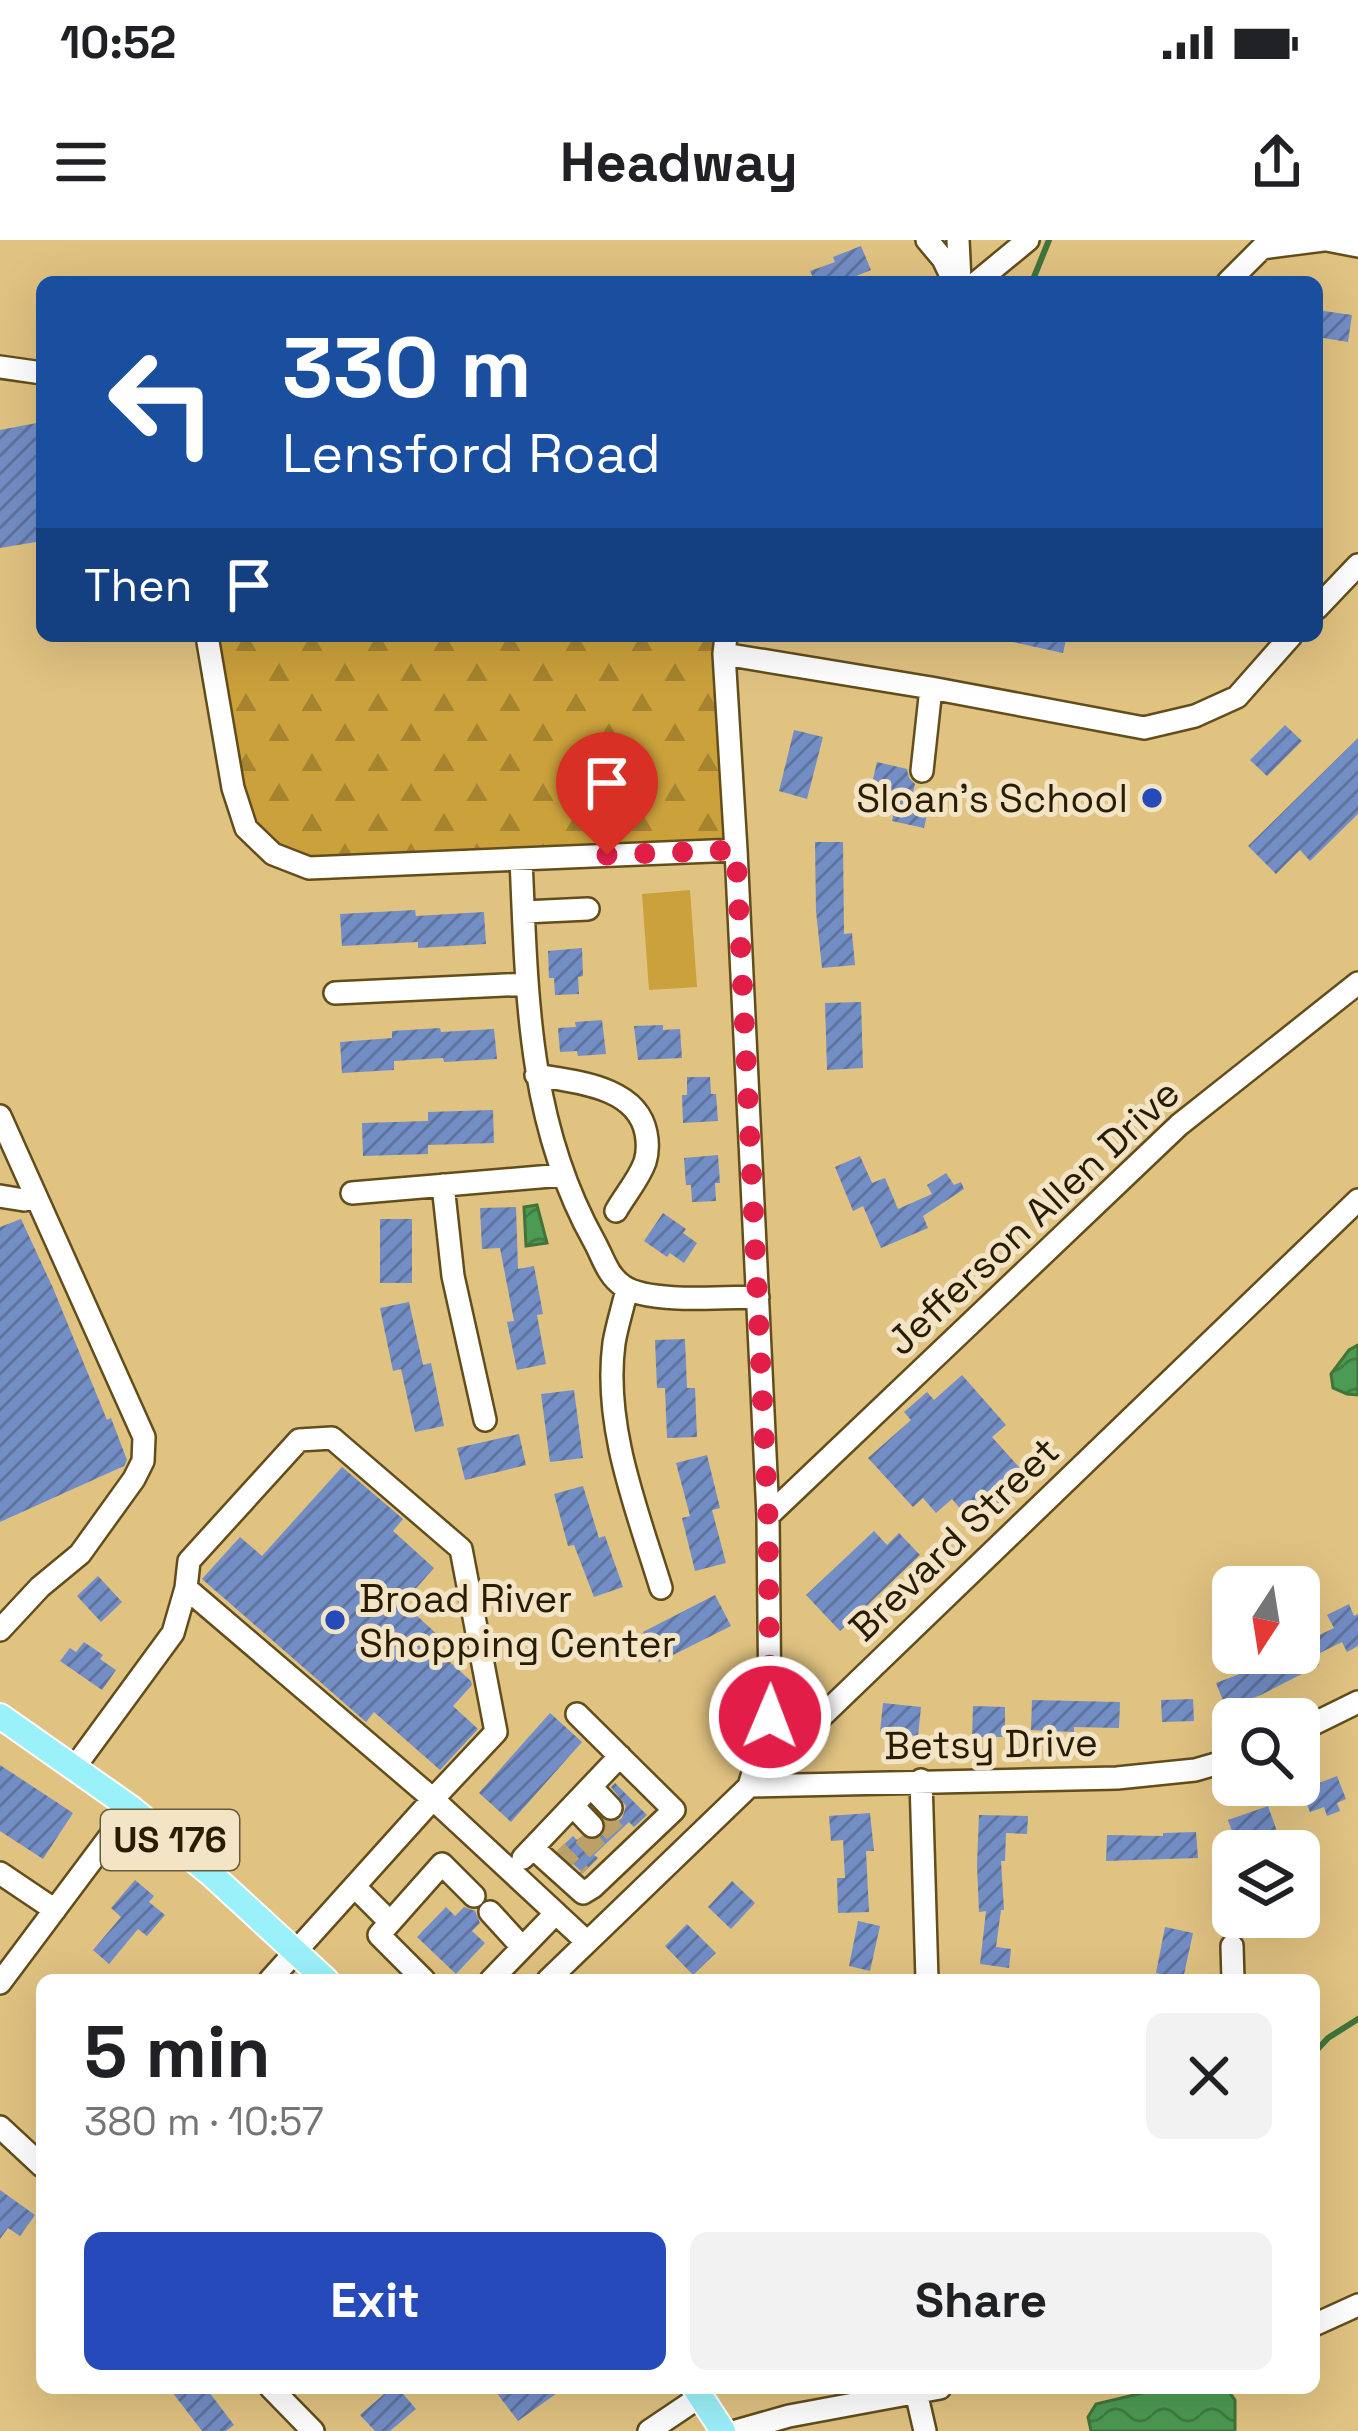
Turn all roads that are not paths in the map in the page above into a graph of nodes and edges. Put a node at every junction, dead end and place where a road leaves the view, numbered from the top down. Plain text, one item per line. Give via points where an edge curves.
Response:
1 (927, 240) edge
2 (958, 240) edge
3 (1028, 240) edge
4 (1325, 240) edge
5 (1358, 246) edge
6 (954, 276) edge
7 (957, 276) edge
8 (984, 276) edge
9 (1234, 276) edge
10 (0, 367) edge
11 (36, 373) edge
12 (1358, 566) edge
13 (1323, 602) edge
14 (208, 642) edge
15 (1286, 642) edge
16 (725, 645) edge
17 (931, 688) junction
18 (922, 771) dead end
19 (736, 850) junction
20 (521, 859) junction
21 (588, 909) dead end
22 (524, 912) junction
23 (1358, 982) edge
24 (527, 984) junction
25 (334, 993) dead end
26 (536, 1075) junction
27 (0, 1116) edge
28 (562, 1174) junction
29 (443, 1185) junction
30 (352, 1193) dead end
31 (0, 1196) edge
32 (36, 1197) junction
33 (1358, 1200) edge
34 (616, 1210) dead end
35 (627, 1289) junction
36 (758, 1297) junction
37 (485, 1420) dead end
38 (768, 1516) junction
39 (186, 1588) junction
40 (662, 1588) dead end
41 (0, 1630) edge
42 (1358, 1702) edge
43 (577, 1714) dead end
44 (0, 1716) edge
45 (1320, 1721) edge
46 (620, 1756) junction
47 (1212, 1765) edge
48 (74, 1768) junction
49 (921, 1780) junction
50 (749, 1786) junction
51 (433, 1799) junction
52 (577, 1801) junction
53 (131, 1808) junction
54 (612, 1838) junction
55 (544, 1845) junction
56 (510, 1871) junction
57 (0, 1873) edge
58 (355, 1887) junction
59 (55, 1910) junction
60 (556, 1913) junction
61 (390, 1922) junction
62 (587, 1942) junction
63 (1232, 1946) dead end
64 (522, 1947) junction
65 (297, 1952) junction
66 (276, 1974) edge
67 (320, 1974) edge
68 (418, 1974) edge
69 (497, 1974) edge
70 (554, 1974) edge
71 (927, 1974) edge
72 (1233, 1974) edge
73 (0, 1983) edge
74 (0, 2127) edge
75 (36, 2161) edge
76 (1358, 2306) edge
77 (1320, 2322) edge
78 (277, 2394) edge
79 (696, 2394) edge
80 (699, 2394) edge
81 (912, 2394) edge
82 (932, 2394) edge
83 (781, 2425) edge
84 (654, 2430) edge
85 (313, 2431) edge
86 (723, 2431) edge
87 (736, 2431) edge
88 (925, 2431) edge

1 - 6 street
2 - 7 street
3 - 8 street
4 - 5 street
4 - 9 street via 1262,248
10 - 11 street
12 - 13 street
14 - 20 street via 233,788 246,828 273,854 309,868
15 - 17 street via 1237,697 1144,728
16 - 17 street
16 - 19 street
17 - 18 street
19 - 20 street
19 - 36 street
20 - 22 street
21 - 22 street
22 - 24 street
23 - 38 street, Jefferson Allen Drive via 1179,1125
24 - 25 street
24 - 26 street
26 - 28 street
26 - 34 street via 613,1093 644,1124 644,1164
27 - 32 street
28 - 29 street
28 - 35 street via 607,1270
29 - 30 street
29 - 37 street via 453,1276
31 - 32 street
32 - 41 street via 144,1437 143,1461 80,1554
33 - 50 street, Brevard Street
35 - 36 street
35 - 40 street via 612,1398 630,1491
36 - 38 street
38 - 50 street via 770,1717
39 - 48 street via 173,1633
39 - 51 street
39 - 51 street via 190,1561 299,1440 332,1438 461,1549 496,1732
42 - 45 street
43 - 46 street
44 - 48 main road, US 176
46 - 52 street
46 - 54 street via 674,1810
47 - 49 street, Betsy Drive via 1118,1778
48 - 53 main road, US 176
49 - 50 street, Betsy Drive
49 - 71 street
50 - 62 street, Brevard Street
51 - 56 street
51 - 58 street
52 - 54 street
52 - 54 street
52 - 55 street
53 - 59 street
53 - 65 main road, US 176
54 - 55 street via 583,1893
55 - 56 street
56 - 60 street
57 - 59 street
58 - 61 street
58 - 65 street
59 - 73 street
60 - 62 street
60 - 64 street
61 - 64 street via 442,1864
61 - 68 street via 380,1935
62 - 70 street, Brevard Street
63 - 72 street
64 - 69 street
65 - 66 street
65 - 67 main road, US 176
74 - 75 street
76 - 77 street
78 - 85 street
79 - 84 street
80 - 86 main road
81 - 83 street
82 - 88 street
83 - 87 street

